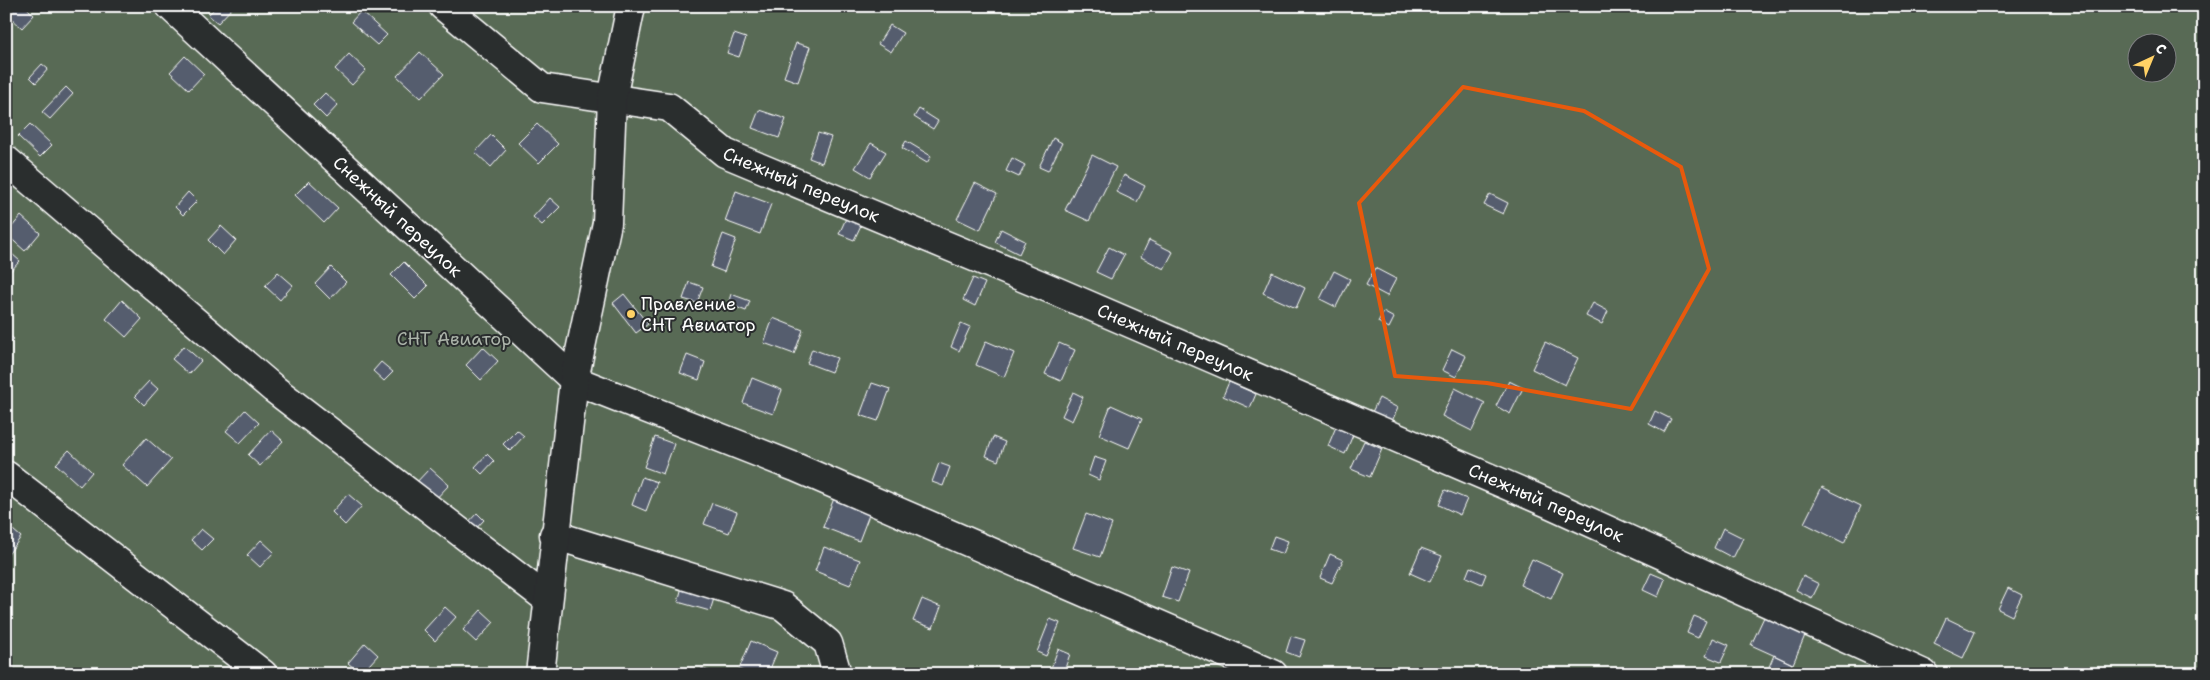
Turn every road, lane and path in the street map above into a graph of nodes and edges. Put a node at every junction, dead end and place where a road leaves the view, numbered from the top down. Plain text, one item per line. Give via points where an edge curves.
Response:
1 (170, 6) edge
2 (443, 6) edge
3 (631, 6) edge
4 (612, 98) junction
5 (6, 160) edge
6 (574, 380) junction
7 (6, 474) edge
8 (554, 535) junction
9 (547, 599) junction
10 (263, 674) edge
11 (540, 674) edge
12 (837, 674) edge
13 (1273, 674) edge
14 (1924, 674) edge

1 - 6 lane, Снежный переулок
2 - 4 lane, Снежный переулок via 542,88
3 - 4 lane
4 - 6 lane via 607,223
4 - 14 lane, Снежный переулок via 670,106 725,154 1058,292 1538,499
5 - 9 lane via 274,389
6 - 8 lane
6 - 13 lane, Снежный переулок via 795,467
7 - 10 lane
8 - 9 lane
8 - 12 lane via 783,606 828,644
9 - 11 lane

